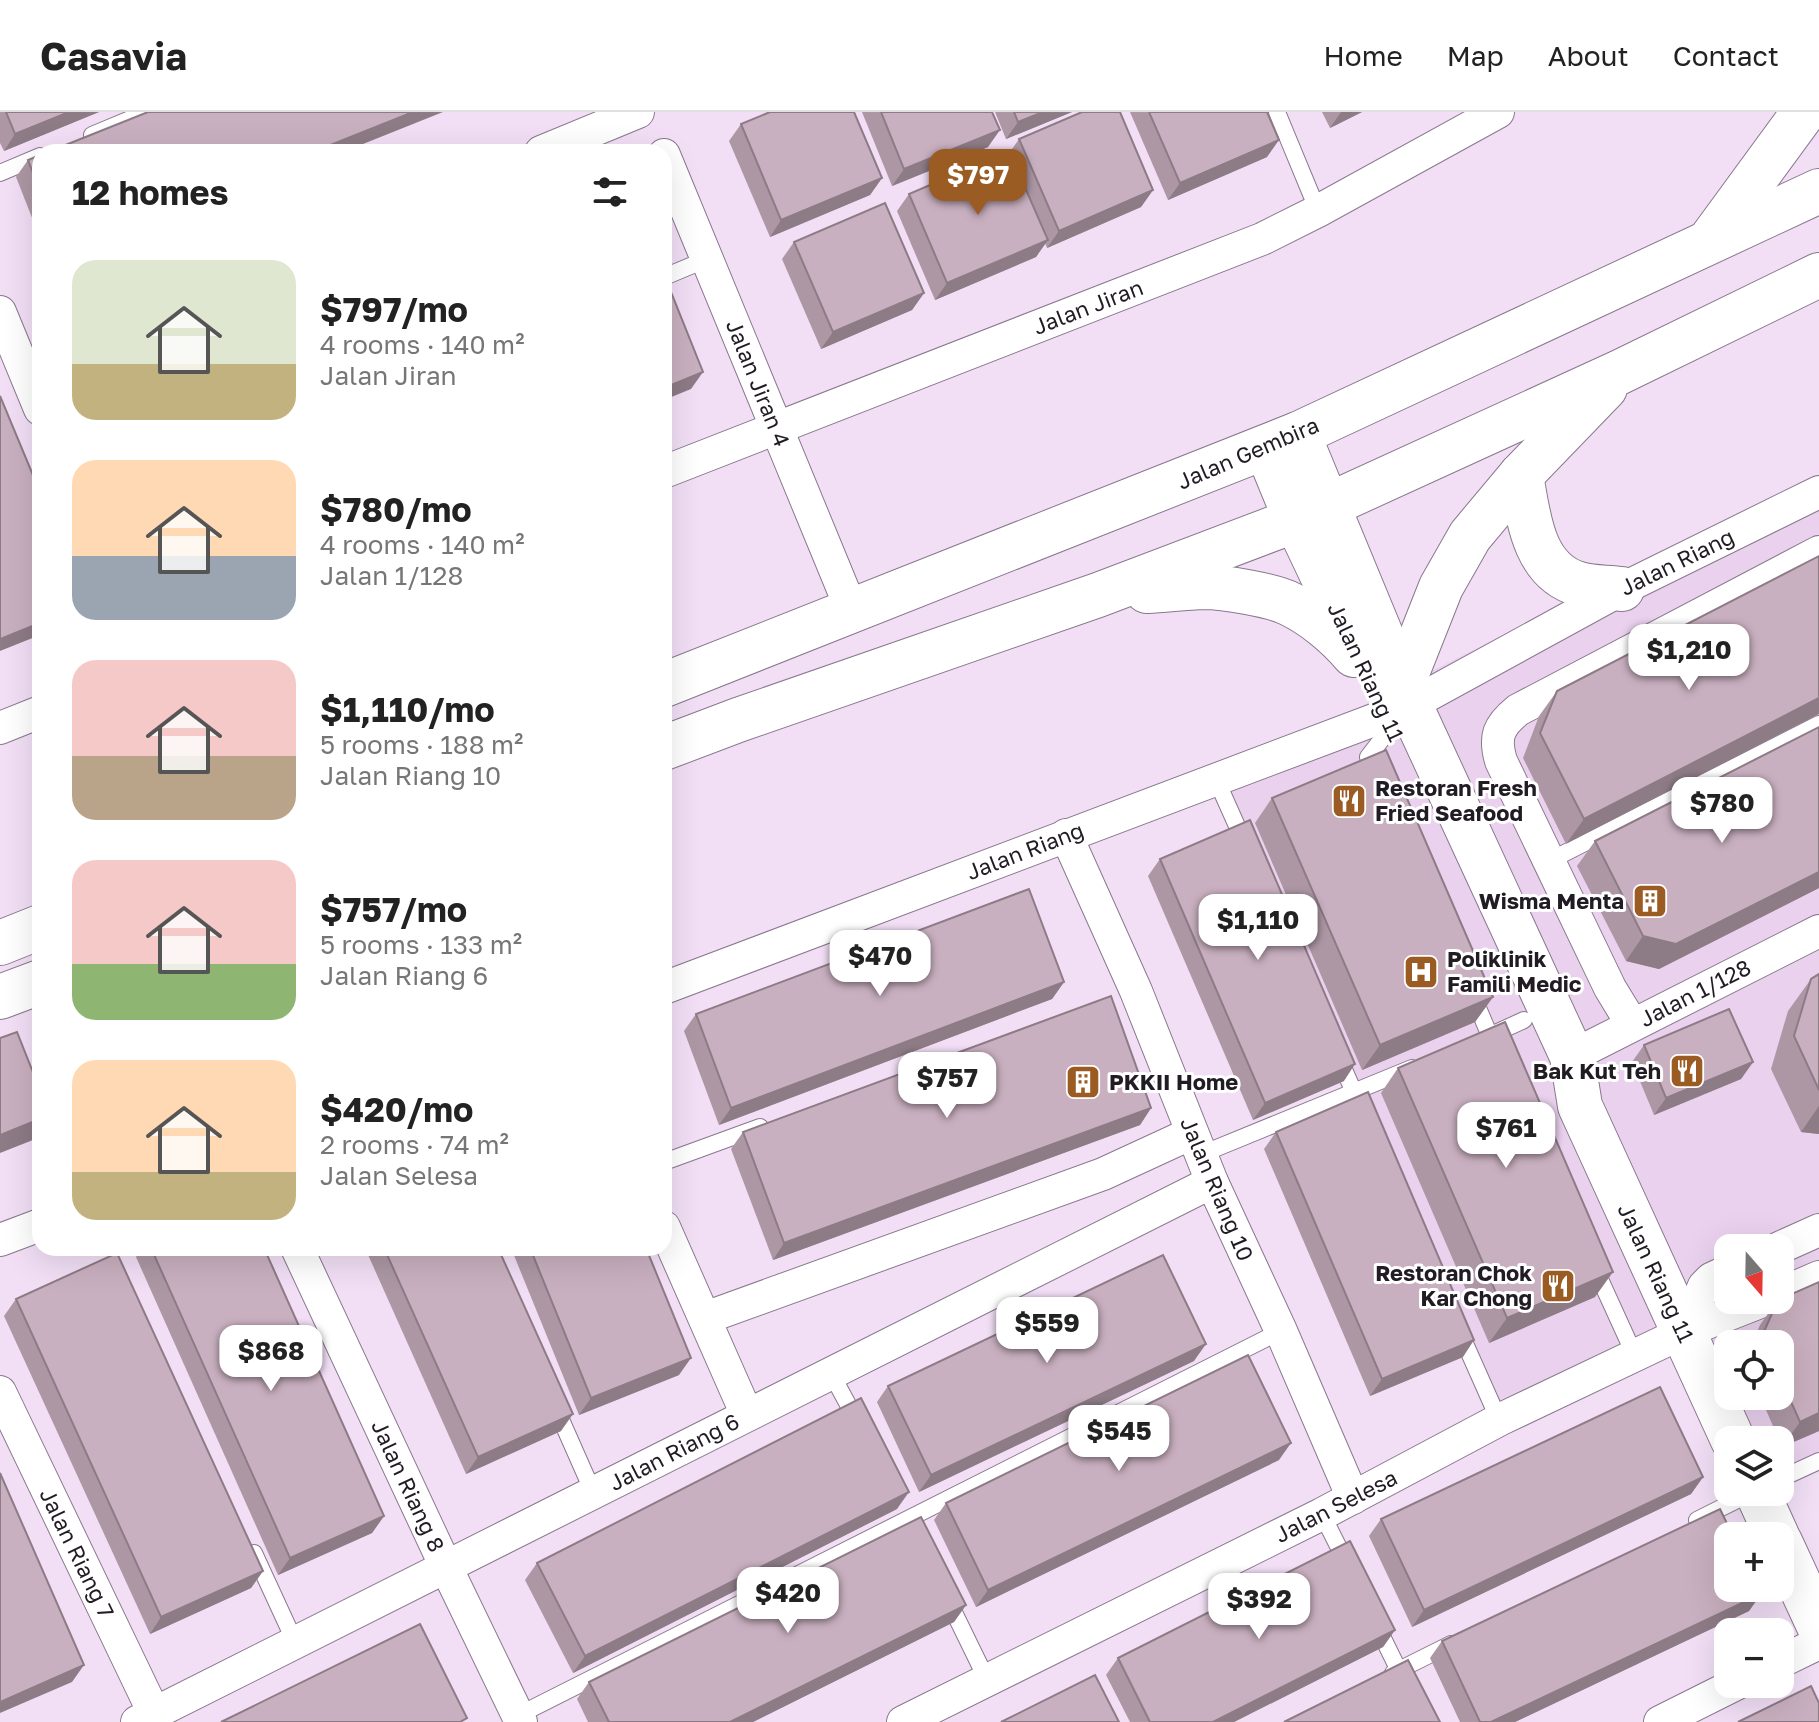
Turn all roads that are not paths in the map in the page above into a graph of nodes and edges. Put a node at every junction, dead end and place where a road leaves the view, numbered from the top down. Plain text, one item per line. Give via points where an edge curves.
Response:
1 (147, 112) edge
2 (638, 112) edge
3 (646, 112) edge
4 (1277, 112) edge
5 (1498, 112) edge
6 (1804, 112) edge
7 (78, 141) edge
8 (560, 144) edge
9 (659, 144) edge
10 (32, 159) edge
11 (0, 173) edge
12 (672, 175) edge
13 (1819, 191) edge
14 (1318, 211) junction
15 (1707, 244) junction
16 (707, 259) junction
17 (672, 274) edge
18 (1819, 275) edge
19 (0, 312) edge
20 (31, 362) edge
21 (1620, 372) junction
22 (776, 429) junction
23 (1282, 440) junction
24 (672, 469) edge
25 (1521, 475) junction
26 (1819, 492) edge
27 (1312, 513) junction
28 (1819, 552) edge
29 (1622, 589) junction
30 (1098, 595) junction
31 (852, 611) junction
32 (1366, 668) junction
33 (672, 682) edge
34 (1398, 709) junction
35 (32, 715) edge
36 (1819, 724) edge
37 (0, 728) edge
38 (672, 745) edge
39 (1216, 779) junction
40 (1387, 799) edge
41 (1066, 835) junction
42 (1549, 861) junction
43 (1254, 864) edge
44 (32, 930) edge
45 (1819, 931) edge
46 (0, 943) edge
47 (1466, 980) edge
48 (32, 985) edge
49 (672, 985) edge
50 (0, 997) edge
51 (1632, 1024) junction
52 (1497, 1033) junction
53 (1328, 1035) edge
54 (1572, 1056) junction
55 (1422, 1064) edge
56 (1503, 1065) edge
57 (1353, 1092) junction
58 (1580, 1106) junction
59 (782, 1120) edge
60 (1372, 1134) edge
61 (1202, 1156) junction
62 (672, 1159) edge
63 (32, 1228) edge
64 (1819, 1230) edge
65 (0, 1240) edge
66 (1794, 1241) edge
67 (672, 1245) edge
68 (1589, 1254) edge
69 (301, 1256) edge
70 (1819, 1277) edge
71 (1714, 1278) edge
72 (1794, 1288) edge
73 (1730, 1314) edge
74 (705, 1318) junction
75 (1455, 1320) edge
76 (1281, 1331) junction
77 (1684, 1332) junction
78 (1635, 1356) junction
79 (831, 1373) junction
80 (0, 1392) edge
81 (549, 1392) edge
82 (747, 1415) junction
83 (1499, 1420) junction
84 (1727, 1426) edge
85 (866, 1439) edge
86 (1819, 1461) edge
87 (1794, 1473) edge
88 (593, 1492) junction
89 (1353, 1498) junction
90 (1727, 1506) edge
91 (1322, 1514) junction
92 (1682, 1528) edge
93 (249, 1544) edge
94 (446, 1567) junction
95 (1794, 1572) edge
96 (941, 1585) edge
97 (1357, 1585) edge
98 (1371, 1613) edge
99 (1819, 1626) edge
100 (1470, 1634) edge
101 (295, 1642) junction
102 (1819, 1643) edge
103 (1794, 1655) edge
104 (1399, 1670) junction
105 (987, 1680) junction
106 (1373, 1683) edge
107 (1714, 1695) edge
108 (1411, 1696) edge
109 (146, 1718) edge
110 (514, 1720) edge
111 (903, 1722) edge
112 (1660, 1722) edge

1 - 7 lane
2 - 8 street
3 - 9 street, Jalan Jiran 4
4 - 14 lane
5 - 14 street, Jalan Jiran
6 - 15 main road
10 - 11 lane
12 - 16 street, Jalan Jiran 4
13 - 15 main road, Jalan Gembira
14 - 22 street, Jalan Jiran via 1262,239
15 - 23 main road, Jalan Gembira
16 - 17 lane
16 - 22 street, Jalan Jiran 4
18 - 21 main road
19 - 20 street
21 - 25 main road
21 - 27 main road
22 - 24 street, Jalan Jiran
22 - 31 street, Jalan Jiran 4
23 - 27 main road, Jalan Riang 11
23 - 31 main road, Jalan Gembira
25 - 29 main road via 1530,527 1557,573 1578,584
25 - 34 main road via 1470,536 1441,587
26 - 29 street, Jalan Riang
27 - 30 main road
27 - 32 main road, Jalan Riang 11
27 - 34 main road, Jalan Riang 11
28 - 42 street via 1506,720 1497,747 1501,761
29 - 34 street, Jalan Riang
30 - 32 main road via 1206,587 1274,598 1341,640
30 - 38 main road
31 - 33 main road, Jalan Gembira
32 - 34 main road, Jalan Riang 11
34 - 39 street, Jalan Riang
34 - 40 lane via 1368,757
34 - 52 main road, Jalan Riang 11
34 - 54 main road, Jalan Riang 11
35 - 37 street
36 - 42 lane
39 - 41 street, Jalan Riang
39 - 43 lane
41 - 49 street, Jalan Riang
41 - 61 street, Jalan Riang 10 via 1129,994
42 - 51 street
44 - 46 main road
45 - 51 street, Jalan 1/128
47 - 52 lane
48 - 50 main road
51 - 54 street, Jalan 1/128
52 - 56 lane
52 - 58 main road, Jalan Riang 11 via 1548,1071
53 - 57 lane
54 - 58 main road, Jalan Riang 11
55 - 57 lane
57 - 60 lane
57 - 61 lane
58 - 77 main road, Jalan Riang 11
59 - 62 lane
61 - 74 street via 1103,1174
61 - 76 street, Jalan Riang 10
61 - 79 street, Jalan Riang 6
63 - 65 street
64 - 66 street
67 - 74 street
68 - 78 lane
69 - 94 street, Jalan Riang 8
70 - 72 street
71 - 77 street via 1704,1286
73 - 77 street, Jalan Selesa
74 - 82 street
75 - 83 lane
76 - 89 street, Jalan Riang 10
76 - 110 lane
77 - 78 street, Jalan Selesa
77 - 84 main road, Jalan Riang 11
78 - 83 street, Jalan Selesa
79 - 82 street, Jalan Riang 6
79 - 85 lane
80 - 109 street, Jalan Riang 7
81 - 88 lane
82 - 88 street, Jalan Riang 6
83 - 89 street, Jalan Selesa
86 - 87 lane
88 - 94 street, Jalan Riang 6
89 - 91 street, Jalan Selesa
90 - 92 lane
91 - 97 lane
91 - 105 street, Jalan Selesa
93 - 101 lane
94 - 101 street, Jalan Riang 6
94 - 110 street, Jalan Riang 8
95 - 99 main road
96 - 105 lane
98 - 104 lane
100 - 104 lane
101 - 109 street, Jalan Riang 6
102 - 103 street
104 - 106 lane
104 - 108 lane
105 - 111 street, Jalan Selesa
107 - 112 street

